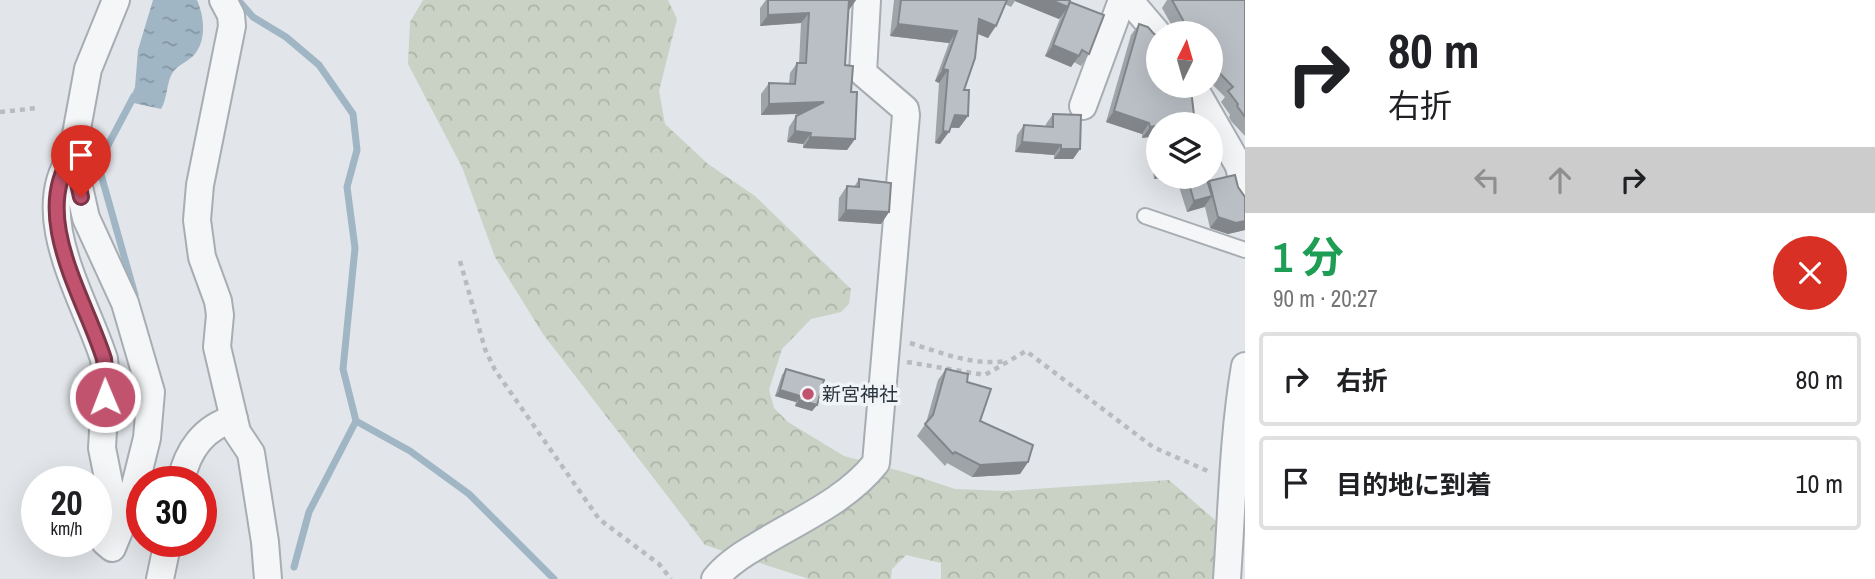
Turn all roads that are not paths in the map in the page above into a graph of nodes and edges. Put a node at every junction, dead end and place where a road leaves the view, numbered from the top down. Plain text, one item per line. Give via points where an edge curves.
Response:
1 (116, 0) edge
2 (223, 0) edge
3 (867, 0) edge
4 (1122, 0) edge
5 (1129, 0) edge
6 (1147, 21) edge
7 (1200, 98) edge
8 (1083, 106) dead end
9 (72, 156) junction
10 (1242, 168) edge
11 (1245, 194) edge
12 (1145, 216) dead end
13 (1245, 250) edge
14 (1245, 366) edge
15 (234, 419) junction
16 (184, 466) edge
17 (164, 557) edge
18 (160, 579) edge
19 (268, 579) edge
20 (715, 579) edge
21 (1227, 579) edge

1 - 9 street via 88,69
2 - 15 street via 232,26 197,220 202,257 218,301 217,347
3 - 20 street via 863,73 905,109 906,115 894,350 876,463 860,482 748,551
4 - 8 street
5 - 6 street
7 - 10 street
9 - 9 street via 86,218 125,303 151,392 131,502 112,548 105,542 112,498 102,448 104,359 55,217 57,190
10 - 11 street
12 - 13 lane
14 - 21 street via 1238,404
15 - 16 street via 220,423 194,447
15 - 19 street via 251,453
17 - 18 street

